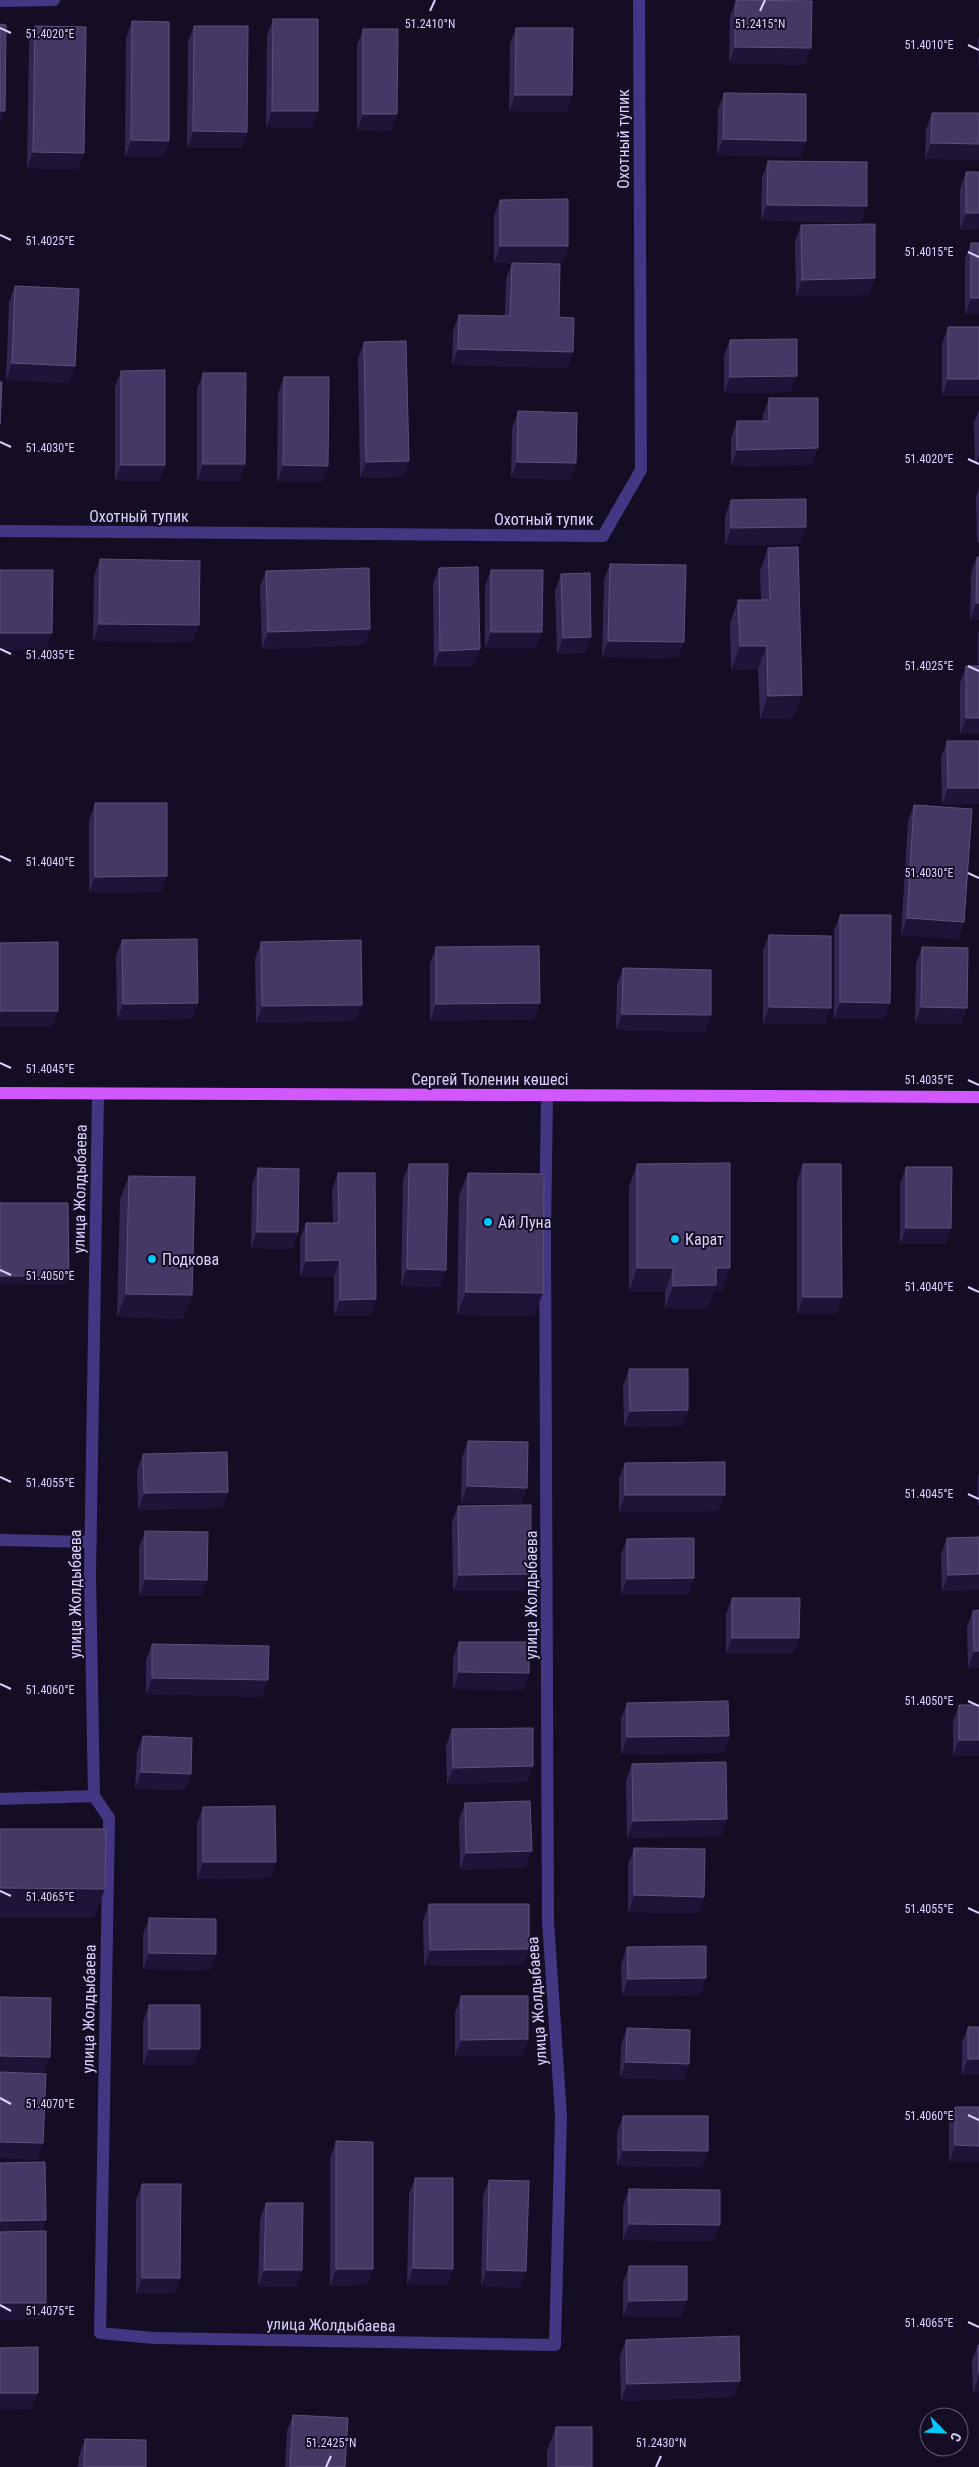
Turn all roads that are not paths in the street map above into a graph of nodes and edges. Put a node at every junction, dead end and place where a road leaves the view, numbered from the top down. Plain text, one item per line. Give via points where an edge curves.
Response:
1 (54, 0) edge
2 (639, 0) edge
3 (0, 1) edge
4 (0, 531) edge
5 (0, 1093) edge
6 (98, 1094) junction
7 (547, 1095) junction
8 (979, 1097) edge
9 (0, 1540) edge
10 (91, 1542) junction
11 (94, 1796) junction
12 (0, 1799) edge

1 - 3 street
2 - 4 street, Охотный тупик via 640,470 603,536
5 - 6 main road, Сергей Тюленин көшесі
6 - 7 main road, Сергей Тюленин көшесі
6 - 10 street, улица Жолдыбаева
7 - 8 main road, Сергей Тюленин көшесі
7 - 11 street, улица Жолдыбаева via 548,1921 561,2116 555,2345 154,2338 100,2333 109,1818
9 - 10 street
10 - 11 street, улица Жолдыбаева
11 - 12 street

